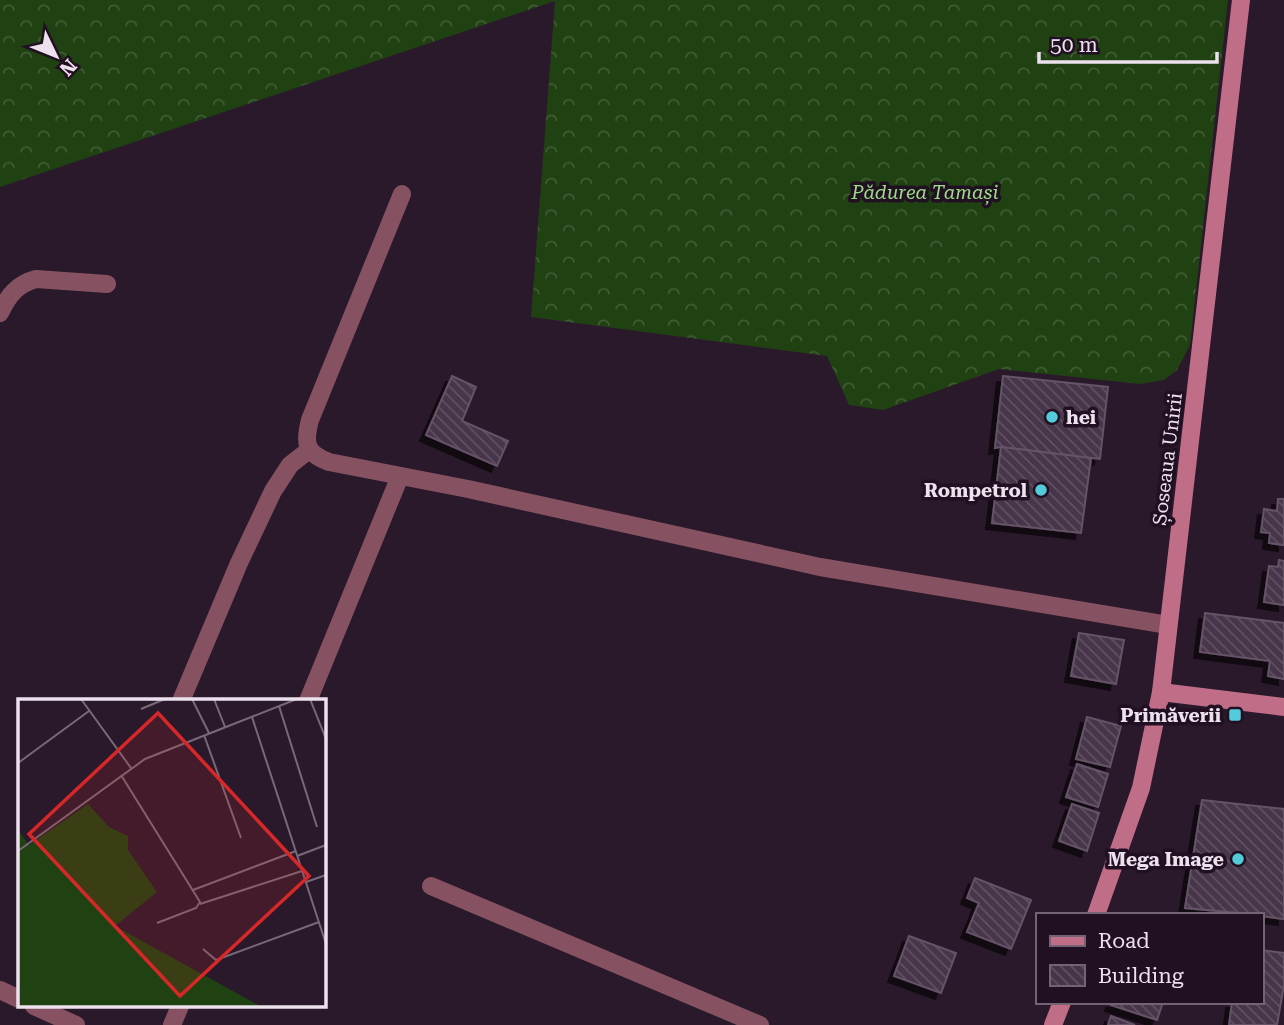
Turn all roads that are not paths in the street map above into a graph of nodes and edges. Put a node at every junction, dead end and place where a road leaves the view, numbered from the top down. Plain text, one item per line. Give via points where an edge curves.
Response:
1 (1241, 0) edge
2 (402, 194) dead end
3 (107, 284) dead end
4 (0, 313) edge
5 (309, 450) junction
6 (400, 475) junction
7 (1168, 625) junction
8 (1161, 692) junction
9 (182, 699) edge
10 (309, 699) edge
11 (1284, 708) edge
12 (431, 886) dead end
13 (1097, 913) edge
14 (0, 990) edge
15 (18, 999) edge
16 (1061, 1004) edge
17 (180, 1007) edge
18 (45, 1008) edge
19 (76, 1025) edge
20 (172, 1025) edge
21 (760, 1025) edge
22 (1053, 1025) edge

1 - 7 main road, Șoseaua Unirii
2 - 5 street via 310,420
3 - 4 street via 36,279 16,288
5 - 6 street via 329,462
5 - 9 street via 290,465 273,491
6 - 7 street via 820,568
6 - 10 street
7 - 8 main road, Șoseaua Unirii
8 - 11 main road
8 - 13 main road, Șoseaua Unirii via 1141,788
12 - 21 street
14 - 15 street
16 - 22 main road
17 - 20 street
18 - 19 street

